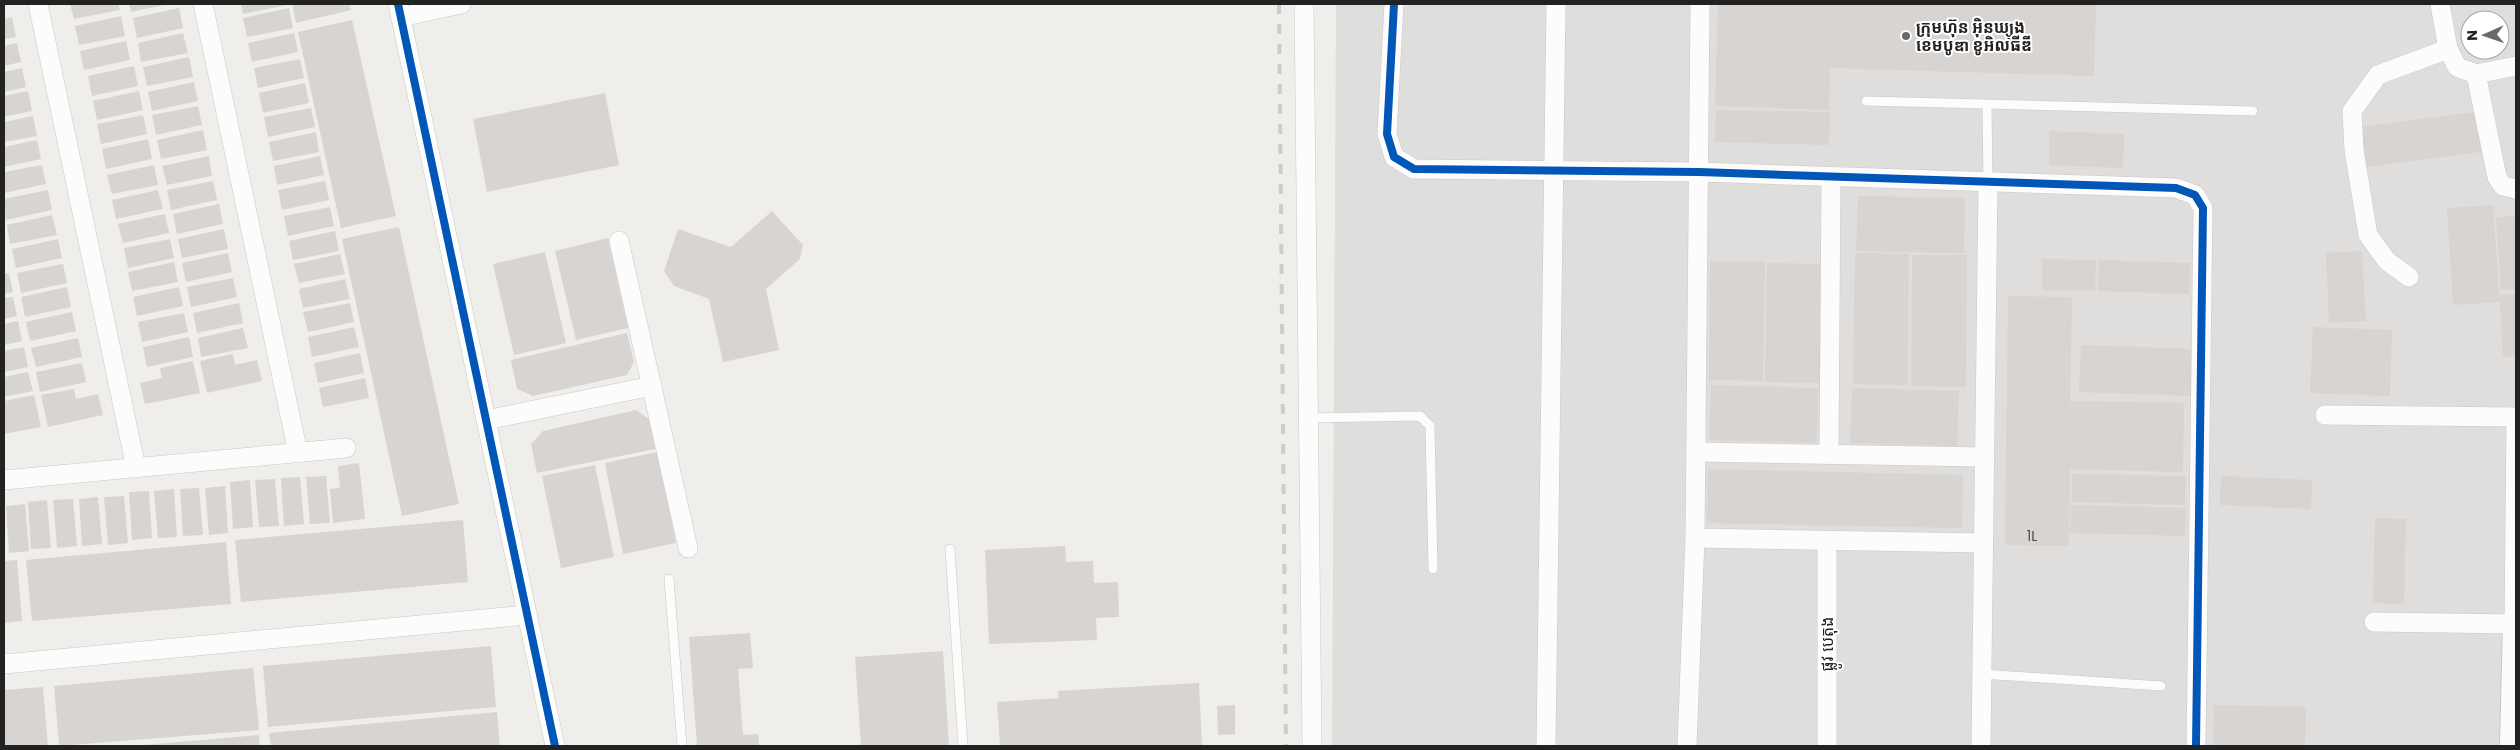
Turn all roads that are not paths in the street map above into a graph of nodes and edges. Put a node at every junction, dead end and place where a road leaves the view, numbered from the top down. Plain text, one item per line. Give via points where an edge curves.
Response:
1 (38, 4) edge
2 (203, 4) edge
3 (461, 4) edge
4 (1304, 4) edge
5 (1394, 4) edge
6 (1556, 4) edge
7 (1700, 4) edge
8 (2440, 4) edge
9 (400, 10) edge
10 (2448, 49) junction
11 (2516, 66) edge
12 (2476, 74) junction
13 (1866, 101) dead end
14 (1987, 104) junction
15 (2253, 111) dead end
16 (1554, 172) junction
17 (1699, 172) junction
18 (1831, 178) junction
19 (1988, 183) junction
20 (2516, 189) edge
21 (619, 241) dead end
22 (2409, 277) dead end
23 (652, 386) junction
24 (2325, 415) dead end
25 (2516, 417) edge
26 (1308, 418) junction
27 (486, 420) junction
28 (346, 448) dead end
29 (1696, 452) junction
30 (298, 453) junction
31 (1829, 454) junction
32 (1984, 457) junction
33 (136, 468) junction
34 (4, 480) edge
35 (1695, 538) junction
36 (1827, 542) junction
37 (1983, 543) junction
38 (688, 548) dead end
39 (950, 549) dead end
40 (1433, 568) dead end
41 (669, 579) dead end
42 (528, 615) junction
43 (2374, 622) dead end
44 (2515, 624) edge
45 (4, 664) edge
46 (1982, 674) junction
47 (2161, 686) dead end
48 (555, 746) edge
49 (682, 746) edge
50 (963, 746) edge
51 (1312, 746) edge
52 (1546, 746) edge
53 (1687, 746) edge
54 (1828, 746) edge
55 (1981, 746) edge
56 (2196, 746) edge
57 (2511, 746) edge

1 - 33 street
2 - 30 street
3 - 9 street
4 - 26 street
5 - 16 street via 1387,134 1394,158 1414,170
6 - 16 street
7 - 17 street
8 - 10 street
9 - 27 street
10 - 12 street via 2457,67
10 - 22 street via 2378,75 2352,111 2354,150 2368,235 2387,261
11 - 12 street
12 - 20 street via 2497,177 2503,186
13 - 14 lane
14 - 15 lane
14 - 19 lane
16 - 17 street
16 - 52 street
17 - 18 street
17 - 29 street
18 - 19 street
18 - 31 street
19 - 32 street
19 - 56 street via 2176,188 2194,195 2203,208
21 - 23 street
23 - 27 street
23 - 38 street
24 - 25 street
25 - 44 street
26 - 40 lane via 1420,416 1430,426
26 - 51 street
27 - 42 street
28 - 30 street
29 - 31 street
29 - 35 street
30 - 33 street
31 - 32 street
32 - 37 street
33 - 34 street
35 - 36 street
35 - 53 street
36 - 37 street
36 - 54 street, ផ្លូវ បេតុង
37 - 46 street
39 - 50 lane
41 - 49 lane
42 - 45 street
42 - 48 street
43 - 44 street
44 - 57 street
46 - 47 lane
46 - 55 street

